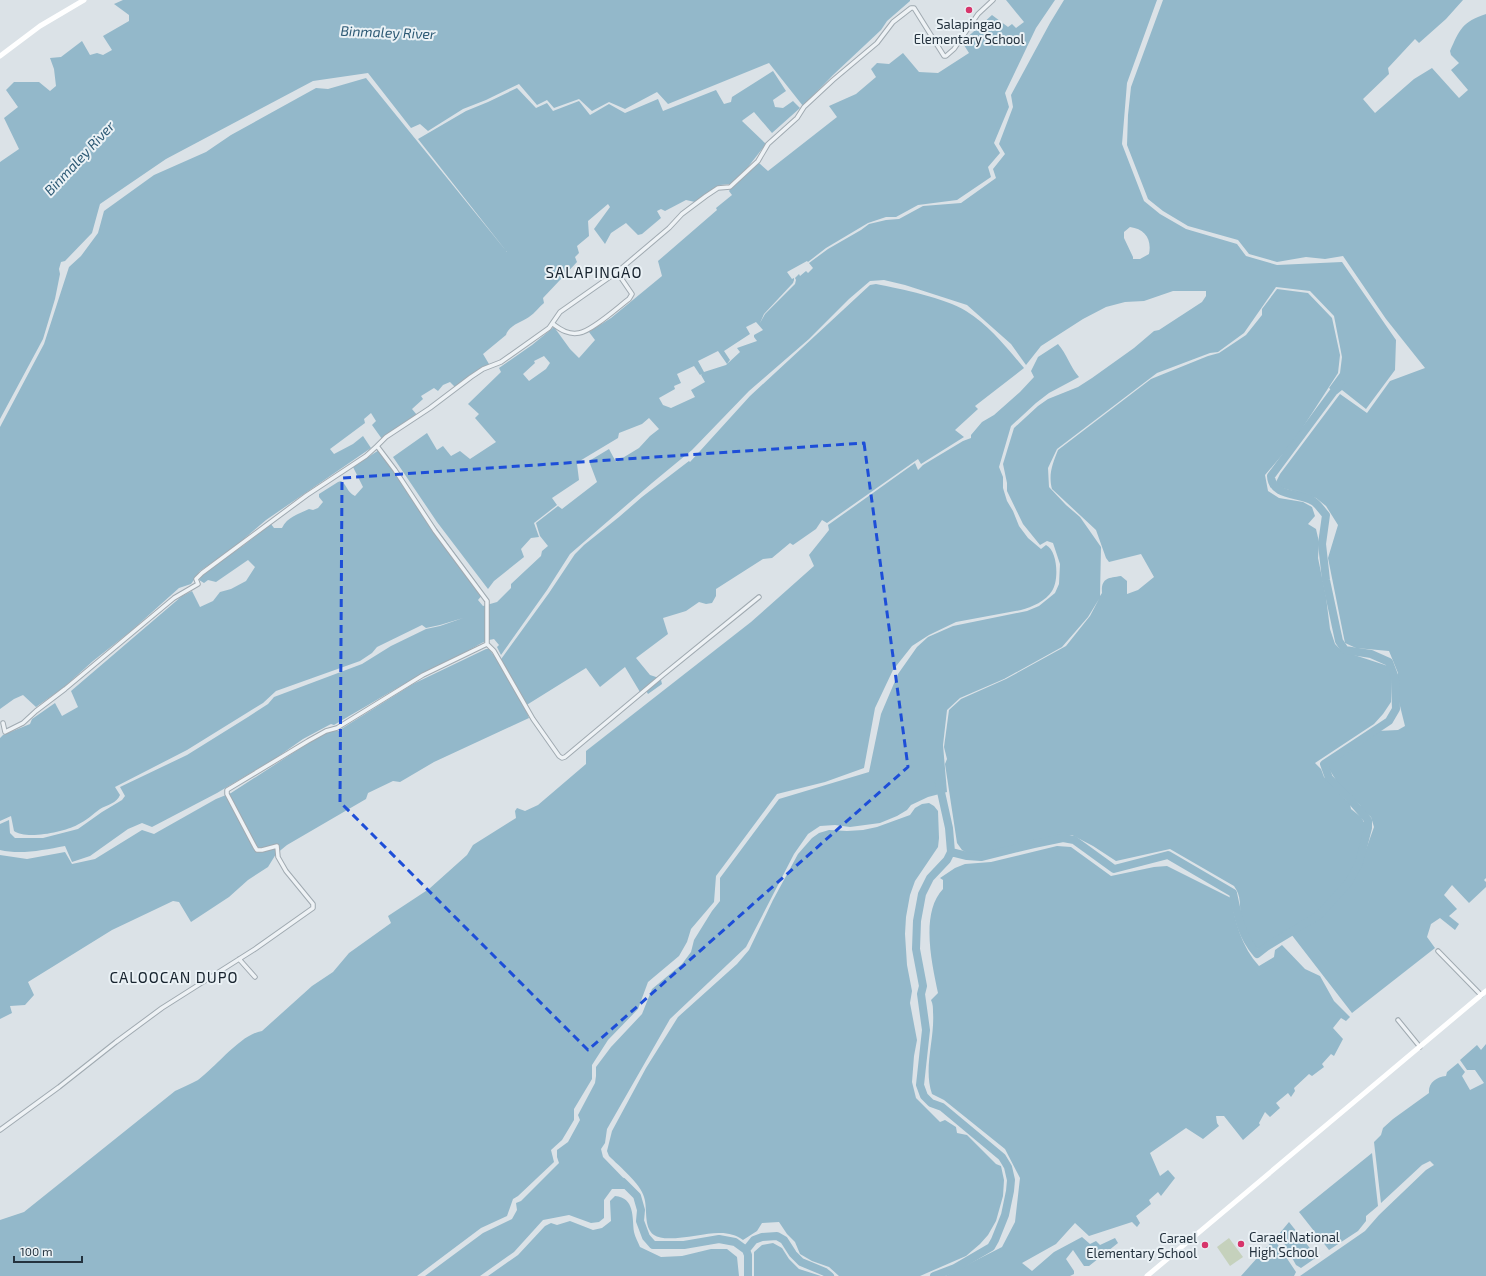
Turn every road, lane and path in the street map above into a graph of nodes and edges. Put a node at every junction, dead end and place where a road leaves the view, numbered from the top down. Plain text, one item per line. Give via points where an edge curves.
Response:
1 (84, 0) edge
2 (993, 0) edge
3 (0, 56) edge
4 (618, 272) junction
5 (553, 324) junction
6 (377, 446) junction
7 (759, 597) dead end
8 (487, 642) junction
9 (3, 722) dead end
10 (1438, 951) dead end
11 (239, 959) junction
12 (256, 977) dead end
13 (1486, 991) edge
14 (1481, 995) junction
15 (1398, 1020) dead end
16 (1420, 1047) junction
17 (0, 1130) edge
18 (1147, 1276) edge

1 - 3 street via 40,26
2 - 4 street via 978,14 954,49 945,56 914,8 911,8 893,22 877,43 804,107 797,118 768,144 758,161 730,187 718,188 682,214
4 - 5 street via 560,312
4 - 5 street via 632,294 629,299 594,326 580,333 561,330
5 - 6 street via 502,362 471,377
6 - 8 street via 488,604
6 - 9 street via 202,573 196,580 198,584 174,598 23,723 5,732
7 - 8 street via 562,758 533,719
8 - 11 street via 423,675 338,727 308,740 227,790 255,847 259,850 277,846 278,857 286,871 314,906
10 - 14 street
11 - 12 street
11 - 17 street via 162,1008
13 - 14 street
14 - 16 street
15 - 16 street
16 - 18 street

